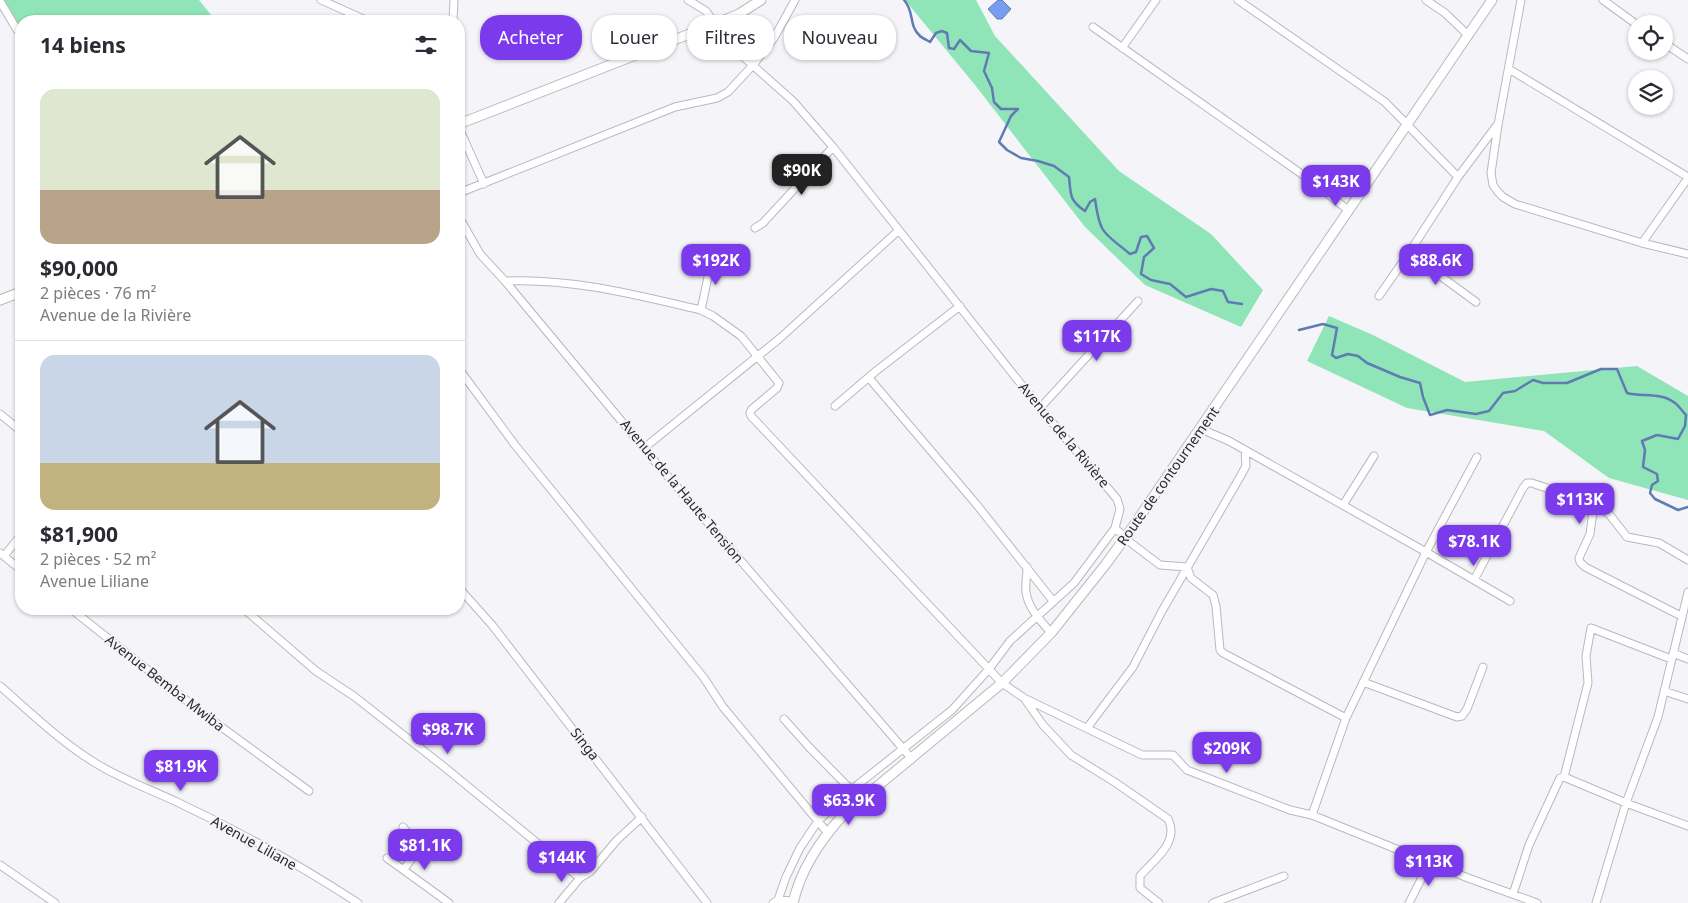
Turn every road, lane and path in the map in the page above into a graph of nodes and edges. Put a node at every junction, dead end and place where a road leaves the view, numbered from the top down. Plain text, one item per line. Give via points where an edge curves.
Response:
1 (321, 0) edge
2 (454, 0) edge
3 (688, 0) edge
4 (762, 0) edge
5 (795, 0) edge
6 (1156, 0) edge
7 (1238, 0) edge
8 (1426, 0) edge
9 (1492, 0) edge
10 (1521, 0) edge
11 (1603, 0) edge
12 (0, 1) edge
13 (355, 15) edge
14 (453, 15) edge
15 (709, 15) edge
16 (737, 15) edge
17 (1628, 18) edge
18 (15, 27) edge
19 (1093, 27) dead end
20 (687, 35) edge
21 (1468, 35) junction
22 (1122, 48) junction
23 (1673, 49) edge
24 (747, 60) edge
25 (1688, 60) edge
26 (753, 65) junction
27 (1509, 69) junction
28 (465, 122) edge
29 (1407, 124) junction
30 (1498, 125) junction
31 (465, 141) edge
32 (833, 147) junction
33 (1458, 177) junction
34 (1688, 178) edge
35 (484, 184) junction
36 (465, 192) edge
37 (1348, 210) junction
38 (465, 228) edge
39 (755, 228) dead end
40 (898, 231) junction
41 (1642, 243) junction
42 (1409, 253) junction
43 (1688, 254) edge
44 (712, 258) dead end
45 (505, 281) junction
46 (15, 294) edge
47 (1379, 296) dead end
48 (0, 300) edge
49 (1138, 301) dead end
50 (1476, 302) dead end
51 (960, 306) junction
52 (701, 310) junction
53 (758, 356) junction
54 (465, 377) edge
55 (869, 378) junction
56 (835, 406) dead end
57 (1040, 408) junction
58 (0, 414) edge
59 (15, 426) edge
60 (1201, 429) junction
61 (644, 448) junction
62 (1246, 450) junction
63 (1374, 456) dead end
64 (1477, 457) dead end
65 (1342, 505) junction
66 (1596, 506) dead end
67 (1115, 528) junction
68 (1125, 538) junction
69 (15, 541) edge
70 (1426, 552) junction
71 (2, 554) edge
72 (1688, 560) edge
73 (15, 565) edge
74 (1027, 567) junction
75 (1187, 567) junction
76 (1474, 580) junction
77 (1688, 592) edge
78 (465, 595) edge
79 (1053, 601) junction
80 (1510, 602) dead end
81 (79, 615) edge
82 (251, 615) edge
83 (1037, 616) junction
84 (1681, 616) junction
85 (1051, 633) junction
86 (1672, 656) junction
87 (1688, 658) edge
88 (1483, 667) dead end
89 (989, 668) junction
90 (1363, 682) junction
91 (1002, 683) junction
92 (0, 686) edge
93 (1664, 691) junction
94 (1024, 698) junction
95 (1688, 699) edge
96 (1346, 718) junction
97 (784, 719) dead end
98 (1087, 728) junction
99 (903, 748) junction
100 (912, 759) junction
101 (1564, 777) junction
102 (852, 790) junction
103 (309, 791) dead end
104 (861, 800) junction
105 (1626, 803) junction
106 (1312, 815) junction
107 (642, 817) junction
108 (818, 821) junction
109 (1688, 826) edge
110 (403, 827) dead end
111 (827, 832) junction
112 (387, 858) dead end
113 (1430, 862) junction
114 (0, 865) edge
115 (404, 869) junction
116 (1284, 876) dead end
117 (580, 878) junction
118 (1513, 894) junction
119 (776, 901) edge
120 (793, 902) edge
121 (55, 903) edge
122 (358, 903) edge
123 (449, 903) edge
124 (559, 903) edge
125 (707, 903) edge
126 (1159, 903) edge
127 (1213, 903) edge
128 (1409, 903) edge
129 (1534, 903) edge
130 (1596, 903) edge

1 - 13 street
2 - 14 street
3 - 15 street, Avenue de la Rivière
4 - 16 street
5 - 26 street via 774,38
6 - 22 street
7 - 29 street via 1385,102
8 - 21 street
9 - 21 street, Route de contournement
10 - 27 street
11 - 17 street
12 - 18 street
19 - 22 street
20 - 28 street
21 - 29 street, Route de contournement
22 - 37 street
23 - 25 street
24 - 26 street, Avenue de la Rivière
26 - 32 street, Avenue de la Rivière via 793,101
26 - 35 street via 738,84 717,98 675,107
27 - 30 street
27 - 34 street
29 - 33 street
29 - 37 street, Route de contournement
30 - 33 street
30 - 41 street via 1491,173 1494,185 1503,197 1516,204
31 - 35 street
32 - 39 street
32 - 40 street, Avenue de la Rivière
33 - 42 street
34 - 41 street
35 - 36 street
37 - 60 street, Route de contournement
38 - 45 street, Avenue de la Haute Tension via 480,254
40 - 51 street, Avenue de la Rivière
40 - 53 street
41 - 43 street
42 - 47 street
42 - 50 street
44 - 52 street
45 - 52 street via 602,288
45 - 61 street, Avenue de la Haute Tension
46 - 48 street
49 - 57 street
51 - 55 street
51 - 57 street, Avenue de la Rivière
52 - 53 street via 741,336
53 - 61 street
53 - 89 street via 779,385 751,410 751,416
54 - 108 street via 515,445 704,678 723,707
55 - 56 street
55 - 74 street
57 - 67 street, Avenue de la Rivière via 1117,499 1120,509
58 - 59 street
60 - 62 street
60 - 68 street, Route de contournement
61 - 99 street, Avenue de la Haute Tension
62 - 65 street
62 - 75 street via 1246,466
63 - 65 street
64 - 70 street
65 - 70 street
66 - 72 street via 1609,514 1627,537 1659,543
67 - 68 street
67 - 79 street via 1074,583
68 - 75 street via 1160,565
68 - 85 street, Route de contournement
69 - 71 street
70 - 76 street
70 - 90 street
71 - 73 street
74 - 79 street
74 - 83 street via 1026,591
75 - 96 street via 1191,578 1213,595 1223,653
75 - 98 street via 1133,667
76 - 80 street
76 - 84 street via 1523,488 1532,483 1579,500 1593,512 1590,534 1579,558 1584,567
77 - 84 street
78 - 107 street, Singa
79 - 83 street
81 - 103 street, Avenue Bemba Mwiba via 205,715
82 - 117 street via 316,671 444,766
83 - 85 street
83 - 89 street via 1010,641
84 - 86 street
85 - 91 street, Route de contournement
86 - 87 street
86 - 93 street
86 - 101 street via 1591,628 1586,656 1588,683
88 - 90 street via 1467,709 1457,717
89 - 91 street
89 - 99 street via 952,710
90 - 96 street
91 - 94 street
91 - 100 street, Route de contournement
92 - 122 street, Avenue Liliane via 75,750 99,766 179,802
93 - 95 street
93 - 105 street via 1658,717
94 - 98 street
94 - 126 street via 1043,725 1071,754 1168,819 1172,832 1166,849 1140,876 1140,888
96 - 106 street
97 - 102 street
98 - 106 street via 1142,755 1173,755 1187,770 1290,810
99 - 100 street, Avenue de la Haute Tension
99 - 102 street
100 - 104 street, Route de contournement
101 - 105 street
101 - 118 street via 1560,778 1529,845
102 - 104 street
102 - 108 street
104 - 111 street, Route de contournement
105 - 109 street
105 - 130 street
106 - 113 street
107 - 117 street via 620,836 590,872
107 - 125 street, Singa
108 - 111 street
108 - 119 street via 800,848
110 - 115 street via 418,847
111 - 120 street, Route de contournement via 810,858
112 - 115 street
113 - 118 street
113 - 128 street
114 - 121 street
115 - 123 street
116 - 127 street
117 - 124 street
118 - 129 street
119 - 120 street

